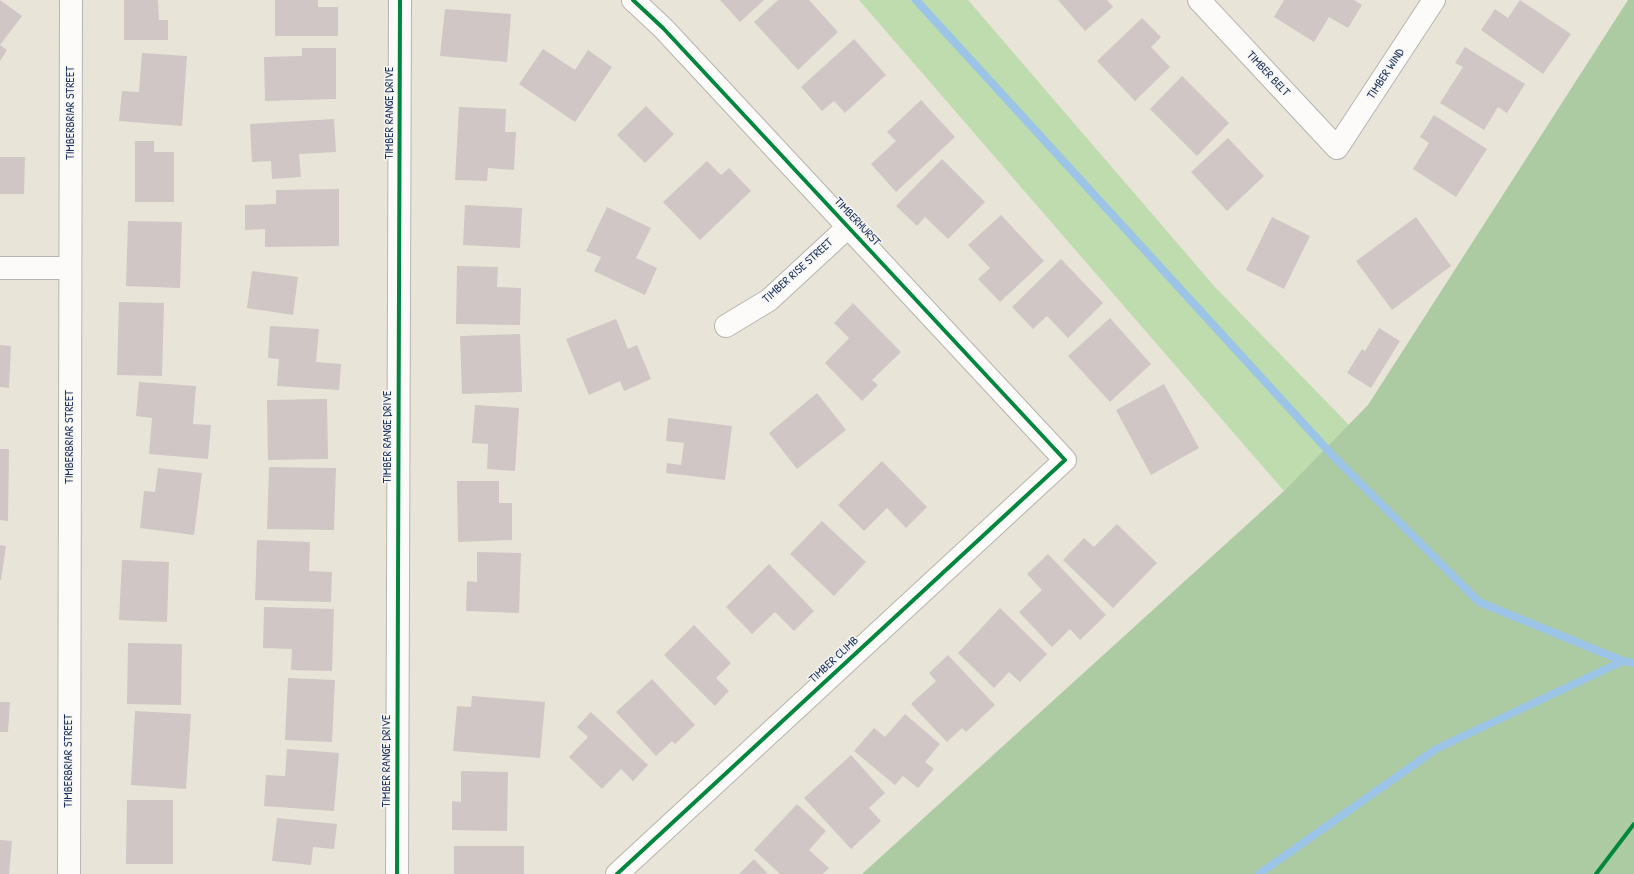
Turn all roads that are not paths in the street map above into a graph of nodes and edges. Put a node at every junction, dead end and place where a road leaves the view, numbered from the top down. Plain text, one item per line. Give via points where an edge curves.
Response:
1 (71, 0) edge
2 (400, 0) edge
3 (633, 0) edge
4 (1199, 0) edge
5 (1434, 0) edge
6 (1337, 148) joint
7 (848, 227) junction
8 (0, 268) edge
9 (70, 268) junction
10 (726, 326) dead end
11 (1065, 460) joint
12 (69, 874) edge
13 (396, 874) edge
14 (617, 874) edge

1 - 9 street, TIMBERBRIAR STREET
2 - 13 street, TIMBER RANGE DRIVE
3 - 7 street, TIMBERHURST via 663,28
4 - 6 street, TIMBER BELT
5 - 6 street, TIMBER WIND
7 - 10 street, TIMBER RISE STREET via 769,300
7 - 11 street, TIMBERHURST
8 - 9 street
9 - 12 street, TIMBERBRIAR STREET
11 - 14 street, TIMBER CLIMB

